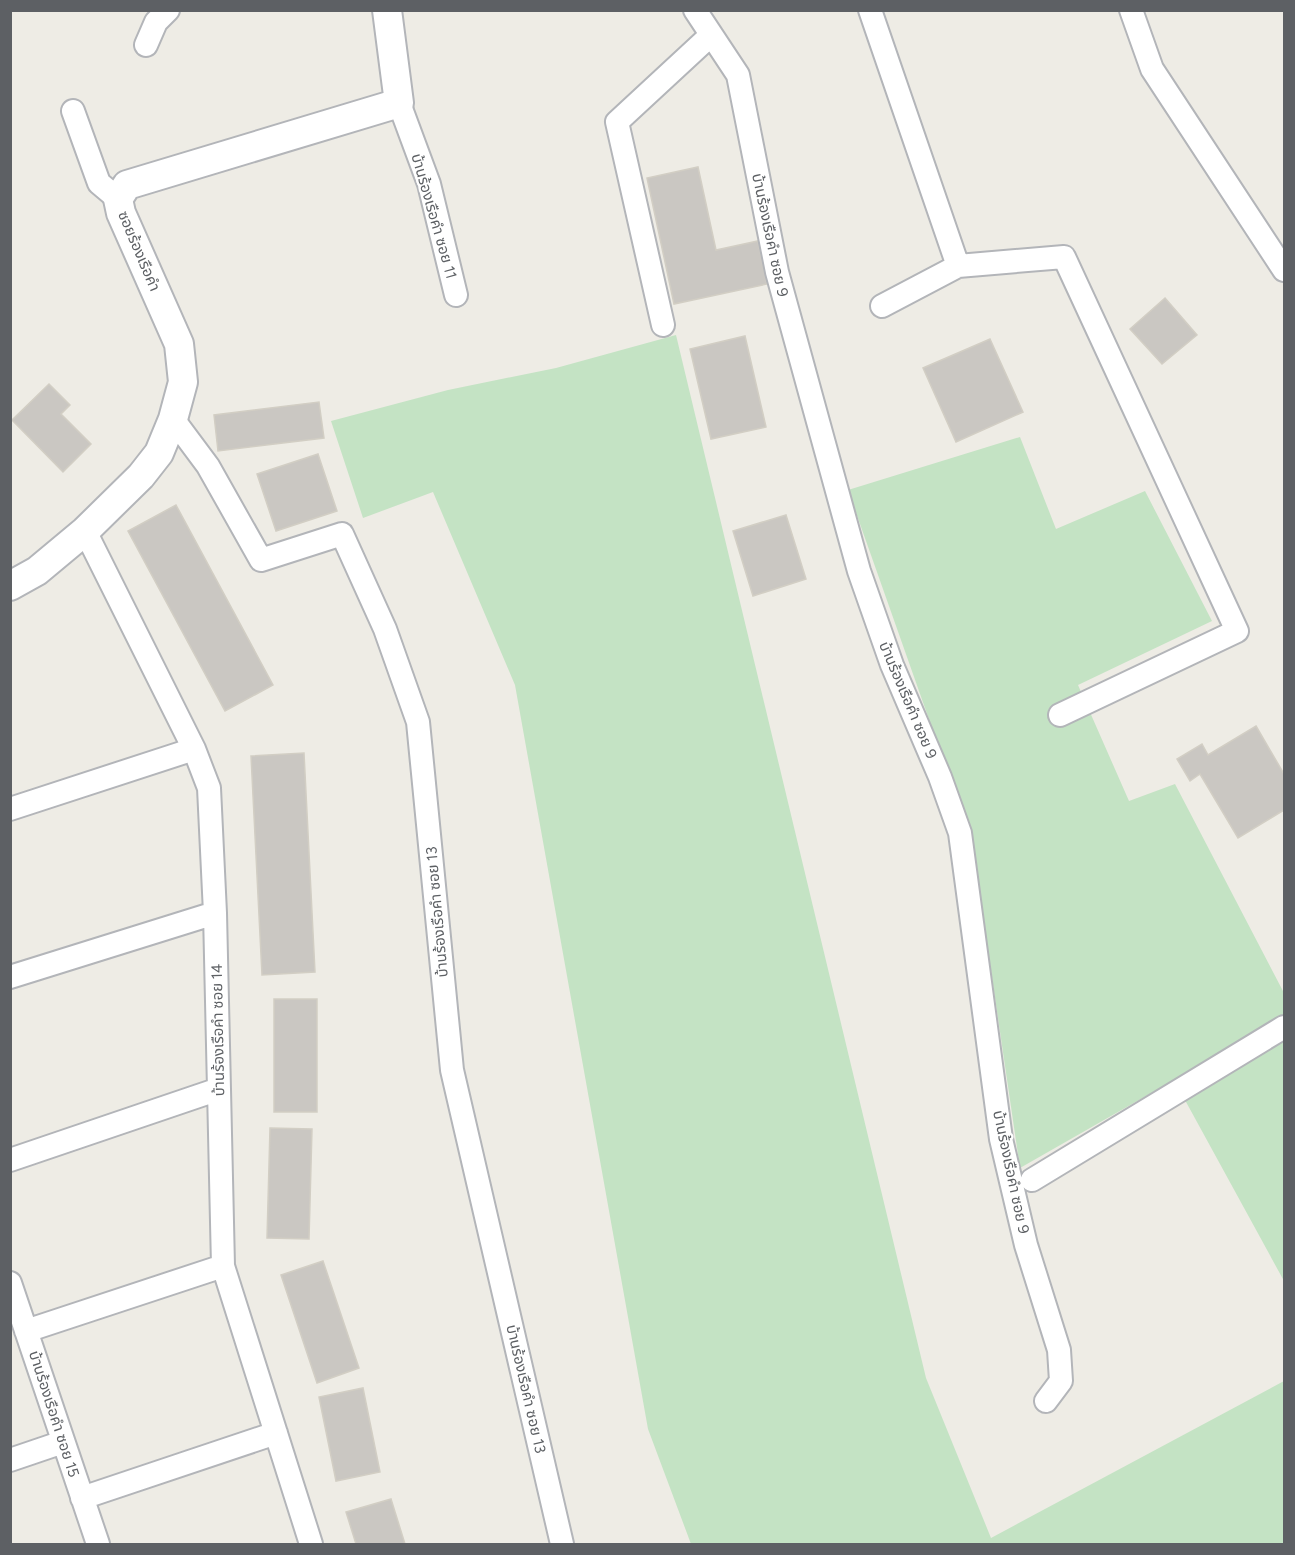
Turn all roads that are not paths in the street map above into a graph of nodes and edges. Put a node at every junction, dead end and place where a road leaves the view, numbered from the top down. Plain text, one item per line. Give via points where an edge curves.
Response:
1 (168, 10) edge
2 (387, 10) edge
3 (695, 10) edge
4 (870, 10) edge
5 (1131, 10) edge
6 (711, 35) junction
7 (146, 45) dead end
8 (399, 103) junction
9 (73, 111) dead end
10 (118, 200) junction
11 (958, 266) junction
12 (1284, 270) edge
13 (456, 295) dead end
14 (882, 306) dead end
15 (663, 325) dead end
16 (173, 419) junction
17 (85, 531) junction
18 (10, 586) edge
19 (1060, 715) dead end
20 (194, 749) junction
21 (10, 809) edge
22 (215, 913) junction
23 (10, 977) edge
24 (1284, 1027) edge
25 (219, 1089) junction
26 (10, 1160) edge
27 (1032, 1180) dead end
28 (223, 1266) junction
29 (10, 1283) edge
30 (26, 1331) junction
31 (1046, 1401) dead end
32 (276, 1433) junction
33 (63, 1442) junction
34 (10, 1460) edge
35 (82, 1498) junction
36 (98, 1545) edge
37 (311, 1545) edge
38 (562, 1545) edge

1 - 7 street via 156,22
2 - 8 street
3 - 6 street, บ้านร้องเรือคำ ซอย 9
4 - 11 street
5 - 12 street via 1152,69
6 - 15 street via 617,122
6 - 31 street, บ้านร้องเรือคำ ซอย 9 via 738,75 777,272 859,571 892,665 960,832 1001,1139 1026,1245 1059,1350 1061,1381
8 - 10 street, ซอยร้องเรือคำ via 127,185
8 - 13 street, บ้านร้องเรือคำ ซอย 11 via 429,184
9 - 10 street via 99,183
10 - 16 street, ซอยร้องเรือคำ via 179,344 183,382
11 - 14 street
11 - 19 street via 1064,257 1237,631
16 - 17 street, ซอยร้องเรือคำ via 159,453 141,476
16 - 38 street, บ้านร้องเรือคำ ซอย 13 via 208,465 261,560 342,534 385,629 418,722 452,1070
17 - 18 street, ซอยร้องเรือคำ via 37,571
17 - 20 street, บ้านร้องเรือคำ ซอย 14
20 - 21 street
20 - 22 street, บ้านร้องเรือคำ ซอย 14 via 209,788
22 - 23 street
22 - 25 street, บ้านร้องเรือคำ ซอย 14
24 - 27 street
25 - 26 street
25 - 28 street, บ้านร้องเรือคำ ซอย 14
28 - 30 street
28 - 32 street, บ้านร้องเรือคำ ซอย 14
29 - 30 street, บ้านร้องเรือคำ ซอย 15
30 - 33 street, บ้านร้องเรือคำ ซอย 15
32 - 35 street
32 - 37 street, บ้านร้องเรือคำ ซอย 14
33 - 34 street
33 - 35 street, บ้านร้องเรือคำ ซอย 15
35 - 36 street, บ้านร้องเรือคำ ซอย 15

